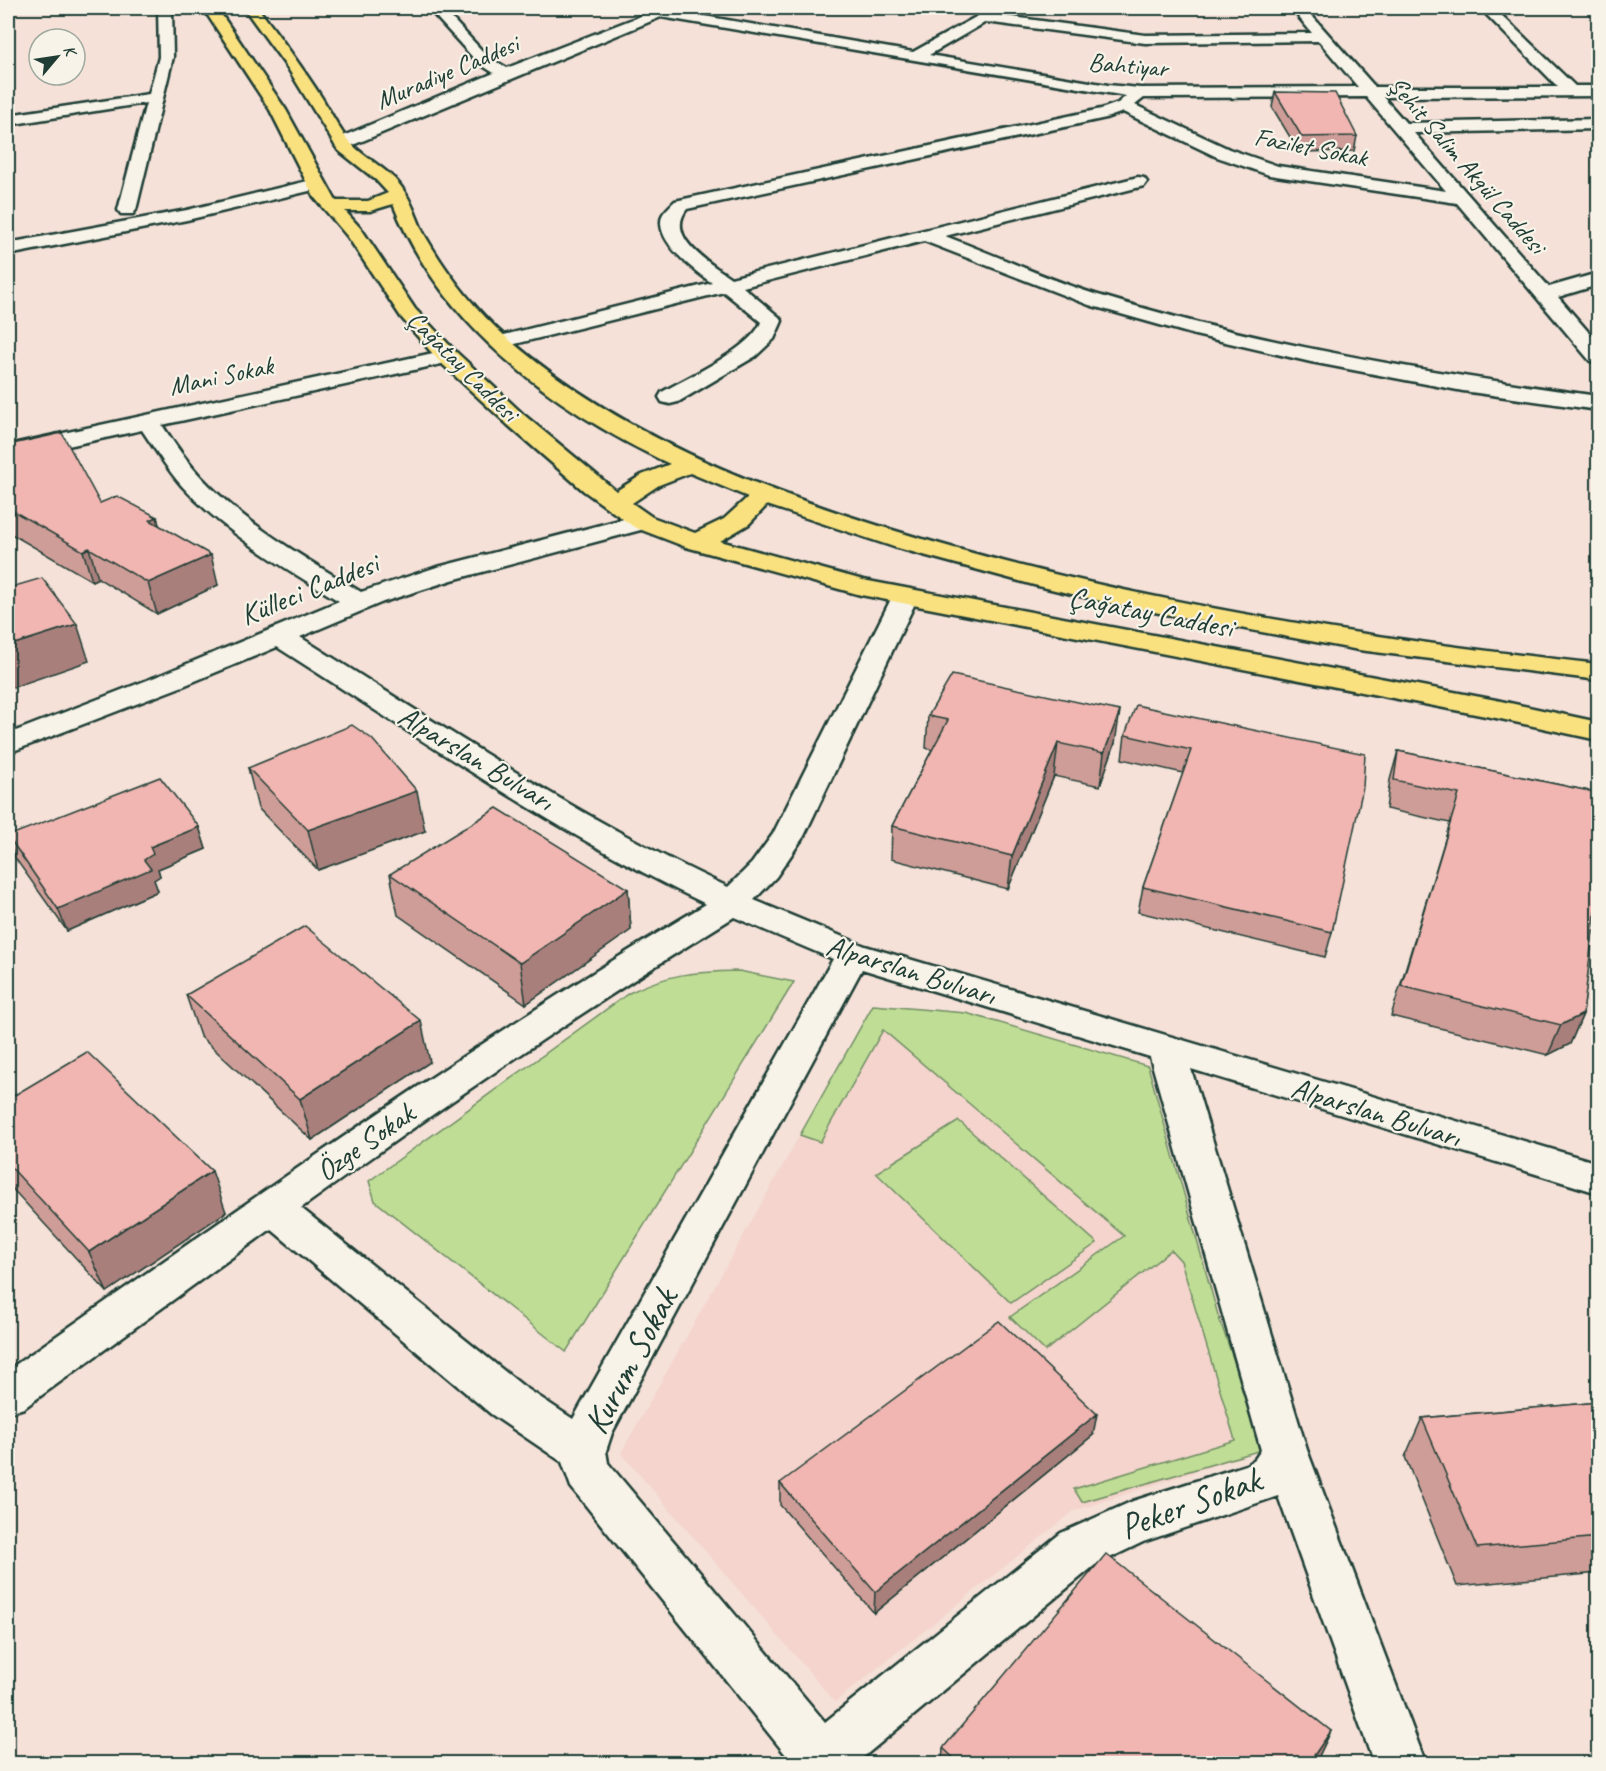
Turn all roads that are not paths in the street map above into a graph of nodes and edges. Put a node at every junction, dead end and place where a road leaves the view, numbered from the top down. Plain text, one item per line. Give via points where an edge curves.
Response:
1 (165, 8) edge
2 (210, 8) edge
3 (251, 8) edge
4 (435, 8) edge
5 (1001, 8) edge
6 (1298, 8) edge
7 (1487, 8) edge
8 (666, 10) edge
9 (986, 18) junction
10 (1324, 38) junction
11 (915, 57) junction
12 (506, 74) junction
13 (1571, 91) junction
14 (1599, 91) edge
15 (1371, 92) junction
16 (1140, 93) junction
17 (157, 96) junction
18 (1124, 106) junction
19 (8, 120) edge
20 (1599, 124) edge
21 (1402, 128) junction
22 (342, 143) junction
23 (358, 178) dead end
24 (1138, 182) dead end
25 (326, 183) junction
26 (391, 187) junction
27 (1463, 199) junction
28 (332, 206) junction
29 (127, 210) dead end
30 (187, 215) junction
31 (925, 235) junction
32 (8, 249) edge
33 (1599, 279) edge
34 (728, 285) junction
35 (1545, 294) junction
36 (499, 342) junction
37 (447, 356) junction
38 (1599, 356) edge
39 (670, 397) dead end
40 (1599, 403) edge
41 (148, 421) junction
42 (8, 452) edge
43 (691, 465) junction
44 (762, 495) junction
45 (616, 504) junction
46 (644, 522) junction
47 (695, 542) junction
48 (905, 597) junction
49 (359, 602) junction
50 (279, 636) junction
51 (1599, 672) edge
52 (1599, 731) edge
53 (8, 744) edge
54 (731, 904) junction
55 (853, 954) junction
56 (1166, 1048) junction
57 (1599, 1178) edge
58 (272, 1207) junction
59 (8, 1394) edge
60 (1284, 1450) junction
61 (583, 1451) junction
62 (821, 1762) edge
63 (1400, 1764) edge

1 - 17 street via 166,57
2 - 25 main road, Çağatay Caddesi
3 - 22 main road via 292,63
4 - 12 street via 483,60
5 - 9 street
6 - 10 street, Şehit Salim Akgül Caddesi
7 - 13 street
8 - 11 street, Bahtiyar
8 - 12 street, Muradiye Caddesi
9 - 10 street via 1144,39
9 - 11 street
10 - 15 street, Şehit Salim Akgül Caddesi
11 - 16 street, Bahtiyar
12 - 22 street, Muradiye Caddesi
13 - 14 street, Bahtiyar
13 - 15 street, Bahtiyar
15 - 16 street, Bahtiyar
15 - 21 street, Şehit Salim Akgül Caddesi
16 - 18 street
17 - 19 street
17 - 29 street
18 - 27 street, Fazilet Sokak via 1223,153 1275,171
18 - 34 street via 681,205 669,219 678,244
20 - 21 street
21 - 27 street, Şehit Salim Akgül Caddesi
22 - 26 main road
23 - 26 main road
24 - 31 street
25 - 28 main road, Çağatay Caddesi
25 - 30 street
26 - 28 main road via 370,206
26 - 36 main road, Çağatay Caddesi via 427,254 463,304
27 - 35 street, Şehit Salim Akgül Caddesi
28 - 30 street via 292,205
28 - 37 main road, Çağatay Caddesi via 408,313
30 - 32 street
31 - 34 street
31 - 40 street via 1096,301 1202,331 1463,384
33 - 35 street
34 - 36 street
34 - 39 street via 772,321 767,335 748,351
35 - 38 street, Şehit Salim Akgül Caddesi
36 - 43 main road, Çağatay Caddesi via 548,382 597,414
37 - 41 street, Mani Sokak
37 - 45 main road, Çağatay Caddesi via 560,459
41 - 42 street, Mani Sokak
41 - 49 street via 191,480 230,517
43 - 44 main road, Çağatay Caddesi
43 - 45 main road via 638,486
44 - 47 main road via 752,510 729,530
44 - 51 main road, Çağatay Caddesi via 901,542 1120,599 1354,642
45 - 46 main road, Çağatay Caddesi
46 - 47 main road, Çağatay Caddesi
46 - 49 street, Külleci Caddesi via 443,574
47 - 48 main road, Çağatay Caddesi
48 - 52 main road, Çağatay Caddesi
48 - 54 street, Özge Sokak via 788,836 764,870
49 - 50 street, Külleci Caddesi
50 - 53 street, Külleci Caddesi
50 - 54 street, Alparslan Bulvarı via 505,777
54 - 55 street, Alparslan Bulvarı
54 - 58 street, Özge Sokak via 398,1118
55 - 56 street, Alparslan Bulvarı
55 - 61 street, Kurum Sokak via 592,1427
56 - 57 street, Alparslan Bulvarı
56 - 60 street, Peker Sokak
58 - 59 street, Özge Sokak
58 - 61 street via 507,1400
60 - 62 street, Peker Sokak via 1279,1467 1269,1477 1133,1523 1078,1549
60 - 63 street
61 - 62 street, Kurum Sokak via 587,1472

